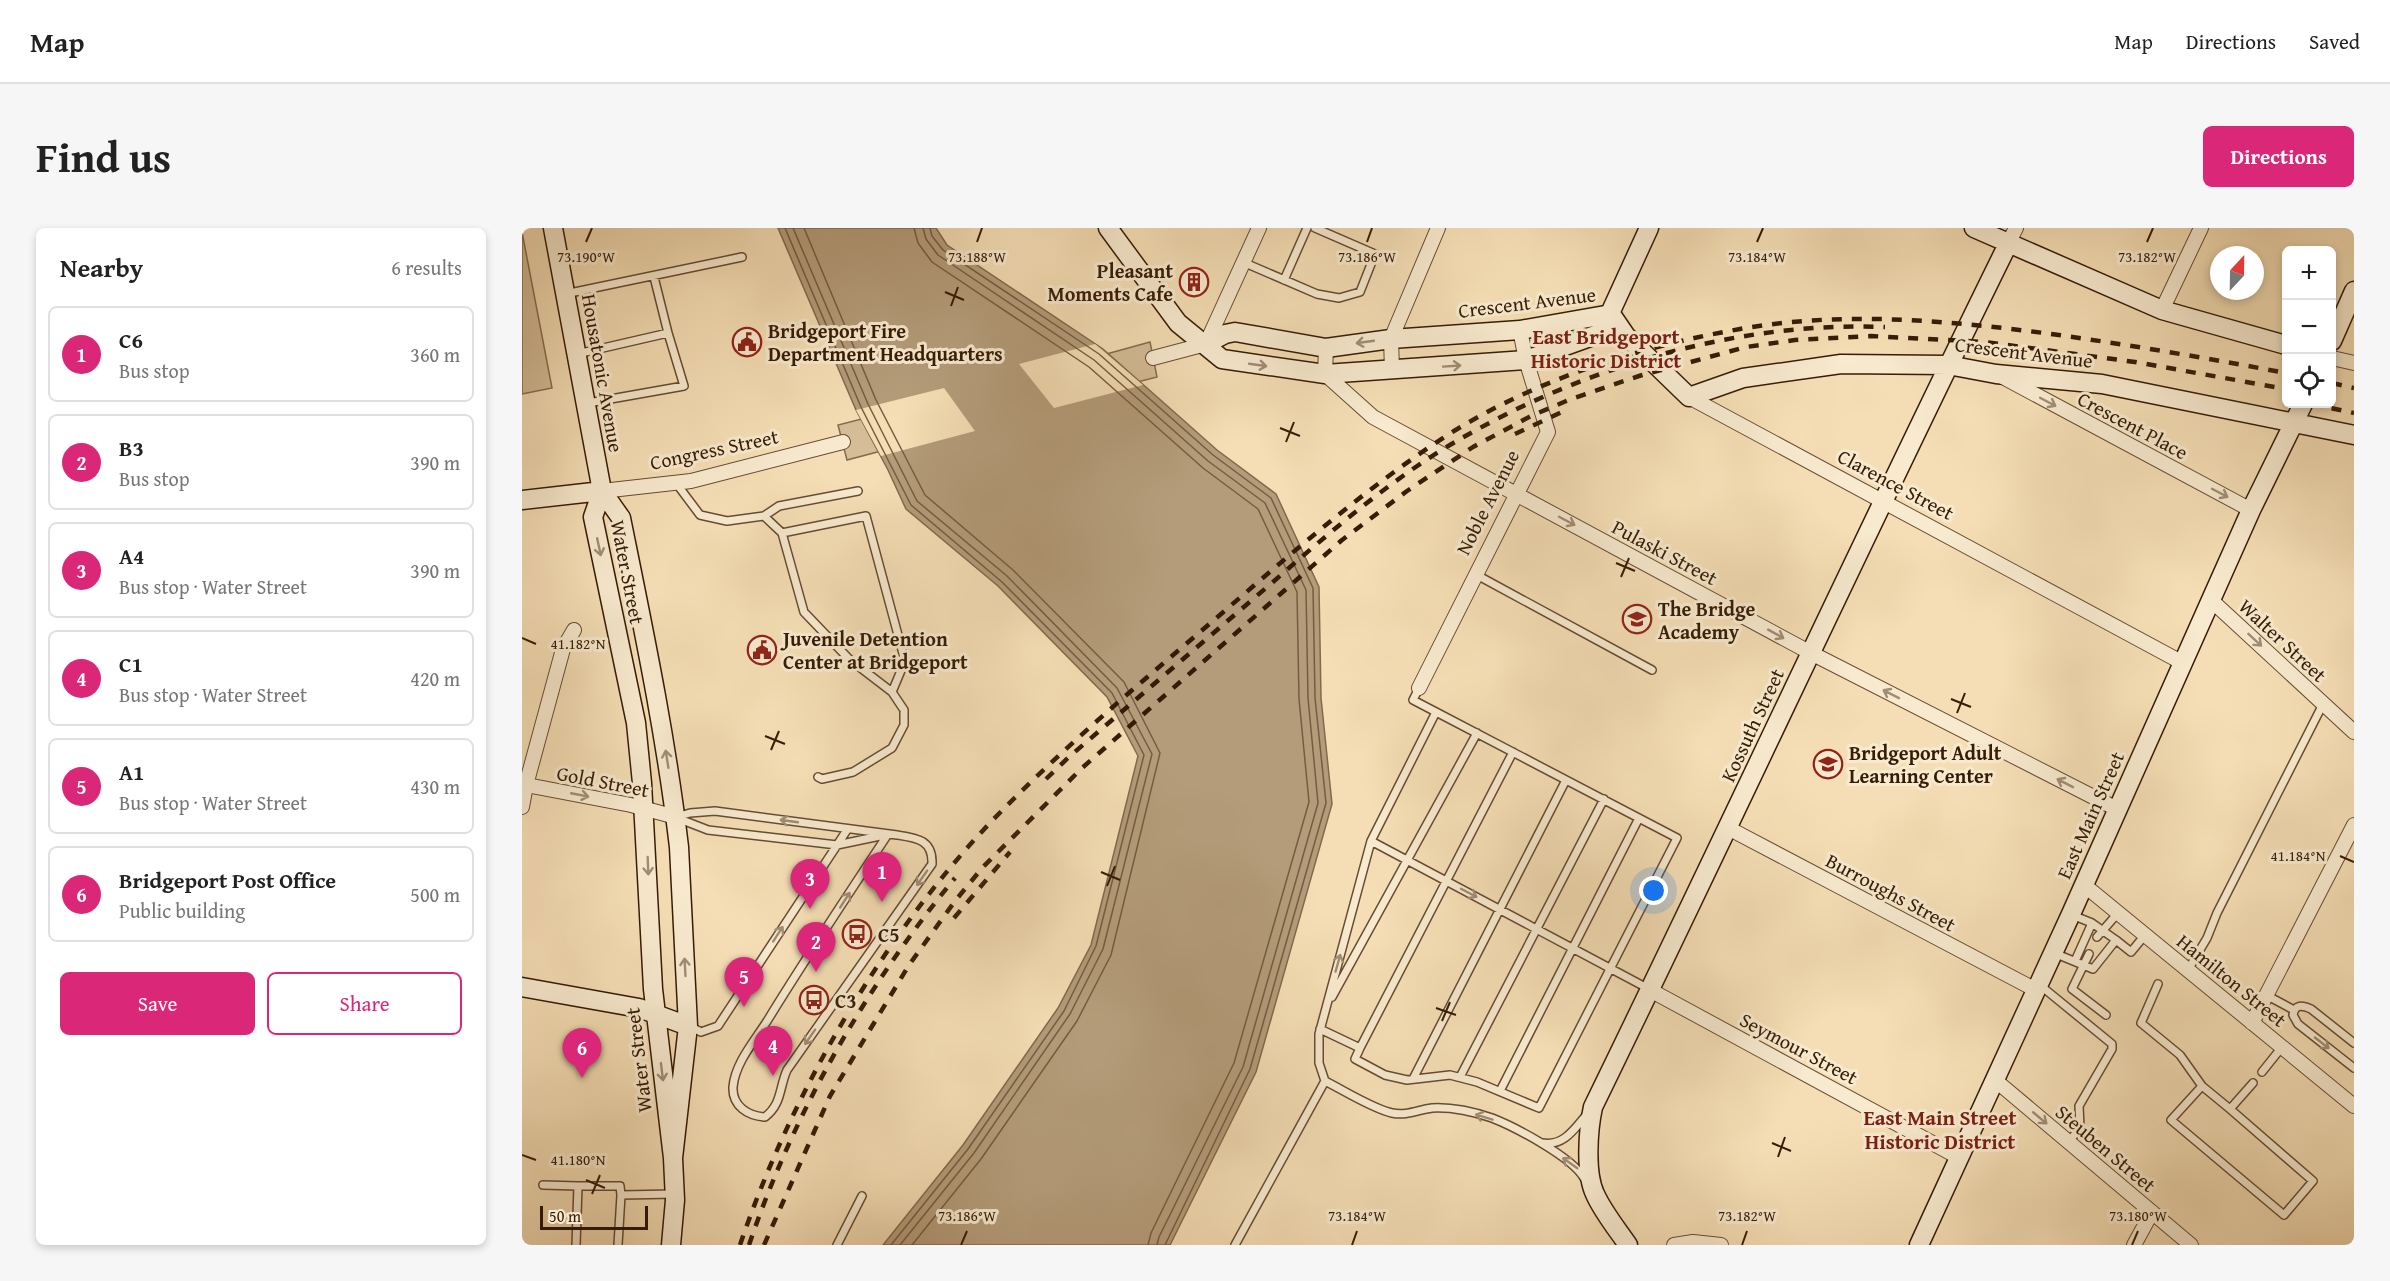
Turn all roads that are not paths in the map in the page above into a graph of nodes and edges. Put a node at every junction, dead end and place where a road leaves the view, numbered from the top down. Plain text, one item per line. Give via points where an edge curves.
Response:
1 (553, 228) edge
2 (1108, 228) edge
3 (1259, 228) edge
4 (1307, 228) edge
5 (1315, 228) edge
6 (1438, 228) edge
7 (1649, 228) edge
8 (1974, 228) edge
9 (2201, 228) edge
10 (2012, 236) edge
11 (742, 257) dead end
12 (1245, 263) junction
13 (654, 277) junction
14 (1284, 280) junction
15 (2354, 291) edge
16 (566, 294) junction
17 (2162, 310) junction
18 (1611, 314) junction
19 (1520, 330) junction
20 (2336, 330) edge
21 (668, 333) junction
22 (1391, 339) junction
23 (1206, 344) junction
24 (2282, 344) edge
25 (1326, 348) junction
26 (577, 354) junction
27 (1153, 358) dead end
28 (2336, 359) edge
29 (1526, 360) junction
30 (2354, 363) edge
31 (1948, 365) junction
32 (1392, 370) junction
33 (1325, 374) junction
34 (1996, 374) junction
35 (1689, 397) junction
36 (586, 404) junction
37 (2301, 408) edge
38 (2295, 422) junction
39 (2354, 435) edge
40 (843, 442) dead end
41 (676, 483) junction
42 (602, 491) junction
43 (858, 491) dead end
44 (1516, 494) junction
45 (522, 500) edge
46 (1881, 502) junction
47 (2251, 510) junction
48 (764, 516) junction
49 (782, 533) junction
50 (1475, 574) junction
51 (2212, 601) junction
52 (574, 630) dead end
53 (1811, 653) junction
54 (2183, 663) junction
55 (1652, 670) dead end
56 (1419, 688) joint
57 (892, 692) junction
58 (2323, 704) junction
59 (1436, 712) junction
60 (2354, 732) edge
61 (1477, 734) junction
62 (1513, 752) junction
63 (818, 777) dead end
64 (1566, 780) junction
65 (524, 785) edge
66 (1604, 799) junction
67 (522, 807) edge
68 (644, 808) junction
69 (2117, 809) junction
70 (676, 817) junction
71 (1639, 818) junction
72 (2354, 825) edge
73 (1728, 828) junction
74 (847, 830) junction
75 (888, 834) junction
76 (1371, 841) junction
77 (837, 845) junction
78 (1408, 861) junction
79 (1446, 881) junction
80 (2084, 885) junction
81 (1499, 909) junction
82 (2118, 913) junction
83 (2071, 914) junction
84 (2092, 923) junction
85 (1538, 930) junction
86 (2103, 931) junction
87 (2145, 935) junction
88 (2097, 937) dead end
89 (2116, 940) junction
90 (1573, 949) junction
91 (2053, 952) junction
92 (2089, 954) dead end
93 (2075, 961) junction
94 (2084, 965) junction
95 (1611, 969) junction
96 (2188, 970) junction
97 (2158, 984) dead end
98 (522, 987) edge
99 (2037, 987) junction
100 (1650, 990) junction
101 (2266, 995) junction
102 (1326, 1008) junction
103 (2294, 1010) junction
104 (655, 1014) junction
105 (2106, 1015) dead end
106 (2252, 1023) junction
107 (688, 1026) junction
108 (1320, 1029) junction
109 (2354, 1043) edge
110 (2282, 1047) junction
111 (1360, 1048) junction
112 (2354, 1068) edge
113 (2262, 1072) dead end
114 (1460, 1077) junction
115 (1413, 1079) junction
116 (1995, 1080) junction
117 (1325, 1081) junction
118 (2253, 1083) dead end
119 (2202, 1086) junction
120 (1500, 1091) junction
121 (1593, 1107) junction
122 (2354, 1107) edge
123 (2230, 1109) junction
124 (1537, 1142) junction
125 (2069, 1142) junction
126 (673, 1158) junction
127 (1960, 1158) junction
128 (543, 1185) dead end
129 (578, 1186) junction
130 (1594, 1192) junction
131 (675, 1194) junction
132 (621, 1196) junction
133 (862, 1196) dead end
134 (2152, 1212) junction
135 (576, 1245) edge
136 (618, 1245) edge
137 (671, 1245) edge
138 (837, 1245) edge
139 (1235, 1245) edge
140 (1628, 1245) edge
141 (1674, 1245) edge
142 (1721, 1245) edge
143 (1919, 1245) edge
144 (2134, 1245) edge
145 (2191, 1245) edge

1 - 16 main road, Housatonic Avenue
2 - 23 main road via 1178,323
3 - 12 street
4 - 14 lane
5 - 14 lane via 1376,254 1360,292 1339,298 1317,294
6 - 22 street
7 - 18 main road
8 - 10 main road
9 - 17 street
10 - 17 main road
10 - 31 main road, Kossuth Street
11 - 13 lane
12 - 14 lane
12 - 23 street
13 - 16 lane
13 - 21 lane
15 - 20 main road
16 - 26 main road, Housatonic Avenue
17 - 24 main road
18 - 19 main road, Crescent Avenue
18 - 29 main road, Crescent Avenue via 1601,333
18 - 35 main road, Clarence Street via 1626,336
19 - 22 main road, Crescent Avenue
19 - 29 street, Noble Avenue
21 - 26 lane
21 - 36 lane via 684,386
22 -> 25 main road, Crescent Avenue
22 - 32 street
23 - 25 main road, Crescent Avenue via 1235,332
23 - 27 street
23 -> 33 main road, Crescent Avenue via 1215,355 1231,362
25 - 33 street
26 - 36 main road, Housatonic Avenue
28 - 30 street
32 -> 29 main road, Crescent Avenue
29 - 44 street, Noble Avenue via 1548,432
31 - 34 main road, Crescent Avenue
31 - 35 main road, Crescent Avenue via 1841,364 1743,378
31 - 46 main road, Kossuth Street
32 - 33 main road, Crescent Avenue
33 - 44 street, Pulaski Street via 1373,417
34 - 38 main road, Crescent Avenue via 2102,384
34 -> 47 street, Crescent Place
35 - 46 street, Clarence Street
36 - 42 main road, Housatonic Avenue
37 - 38 main road, East Main Street
38 - 39 main road, Crescent Avenue
38 - 47 main road, East Main Street
40 - 41 street, Congress Street
41 - 42 street, Congress Street
41 - 48 lane via 700,515 727,521
42 - 45 main road, Congress Street
42 -> 68 main road, Water Street via 593,517 636,723
70 -> 42 main road, Water Street via 661,716 621,518
43 - 48 lane via 779,506
44 - 50 street, Noble Avenue
44 -> 53 street, Pulaski Street
46 - 53 main road, Kossuth Street
46 - 54 street, Clarence Street
47 - 51 main road, East Main Street
48 - 49 lane
49 - 57 lane via 804,612 849,659
49 - 57 lane via 866,516 905,661
50 - 55 lane
50 - 56 street, Noble Avenue
51 - 54 main road, East Main Street
51 -> 58 street, Walter Street
52 - 65 street via 563,649
69 -> 53 street, Pulaski Street
53 - 73 main road, Kossuth Street
54 - 69 main road, East Main Street
56 - 59 lane via 1413,700
57 - 63 lane via 904,710 904,725 892,748 853,772
58 - 60 street, Walter Street
58 - 96 lane
59 - 61 lane
59 - 76 lane
61 - 62 lane
61 - 78 lane
62 - 64 lane
62 - 79 lane
64 - 66 lane
64 - 81 lane
65 - 67 street
65 -> 68 street, Gold Street
66 - 71 lane
66 - 85 lane
68 - 70 street, Gold Street
68 -> 104 main road, Water Street
69 - 80 main road, East Main Street
74 -> 70 lane via 716,811
70 - 77 lane via 708,830
107 -> 70 main road, Water Street
71 - 90 lane
71 - 95 lane via 1677,838
72 - 101 street
73 - 99 street, Burroughs Street
73 - 100 main road, Kossuth Street
74 - 75 lane
74 - 77 lane
75 -> 75 lane via 918,838 930,848 932,864 787,1070 774,1111 765,1117 744,1111 735,1099 733,1087 742,1062
75 - 77 lane
76 - 78 lane
102 -> 76 lane
107 -> 77 lane via 701,1032 718,1026
78 - 79 lane
78 - 102 lane
79 -> 81 lane
79 - 111 lane
80 - 82 street, Hamilton Street
80 - 83 main road, East Main Street
81 - 85 lane
81 - 115 lane
82 - 86 lane
82 - 87 street, Hamilton Street
83 - 84 lane
83 - 91 main road, East Main Street
84 - 86 lane
84 - 93 lane
85 - 90 lane
85 - 114 lane
86 - 88 lane
86 - 89 lane
87 - 89 lane via 2131,952
87 - 96 street, Hamilton Street
89 - 94 lane via 2093,969
90 - 95 lane
90 - 120 lane
91 - 93 lane
91 - 99 main road, East Main Street
92 - 94 lane
93 - 94 lane
94 - 105 lane via 2072,988
95 - 100 lane
95 - 120 lane via 1539,1108
96 - 106 street, Hamilton Street
97 - 119 lane via 2141,1023 2180,1055
98 - 104 main road
99 - 116 main road, East Main Street
99 - 125 lane via 2112,1044 2079,1106 2080,1127
100 - 121 main road, Kossuth Street
100 - 127 street, Seymour Street
101 - 103 lane
101 - 106 street
102 - 108 lane
103 - 109 lane via 2298,1006 2311,1009
103 -> 112 lane via 2298,1024
104 - 107 main road
104 -> 126 main road, Water Street
106 - 110 street, Hamilton Street
107 - 126 main road, Water Street
108 - 111 lane
108 - 117 lane via 1319,1064
110 - 113 lane
110 - 122 street, Hamilton Street
111 - 115 lane via 1354,1059 1385,1075
114 - 115 lane
114 - 120 lane
116 -> 125 street, Steuben Street
116 - 127 main road, East Main Street
124 -> 117 lane via 1492,1119 1463,1111 1432,1108 1407,1115 1389,1113
117 - 139 lane
118 - 123 lane
119 - 123 lane
119 - 123 lane via 2171,1120 2284,1215 2313,1181
121 - 124 lane via 1562,1141
121 - 130 main road, Kossuth Street via 1588,1148
130 -> 124 lane via 1578,1168
125 - 134 street, Steuben Street
126 - 131 main road, Water Street
127 - 143 main road, East Main Street
128 - 129 lane
129 - 132 lane via 620,1186
129 - 135 lane
130 - 140 main road, Kossuth Street
131 - 132 lane
131 - 137 main road, Water Street
132 - 136 lane
133 - 138 lane
134 - 144 street
134 - 145 street, Steuben Street
141 - 142 street

